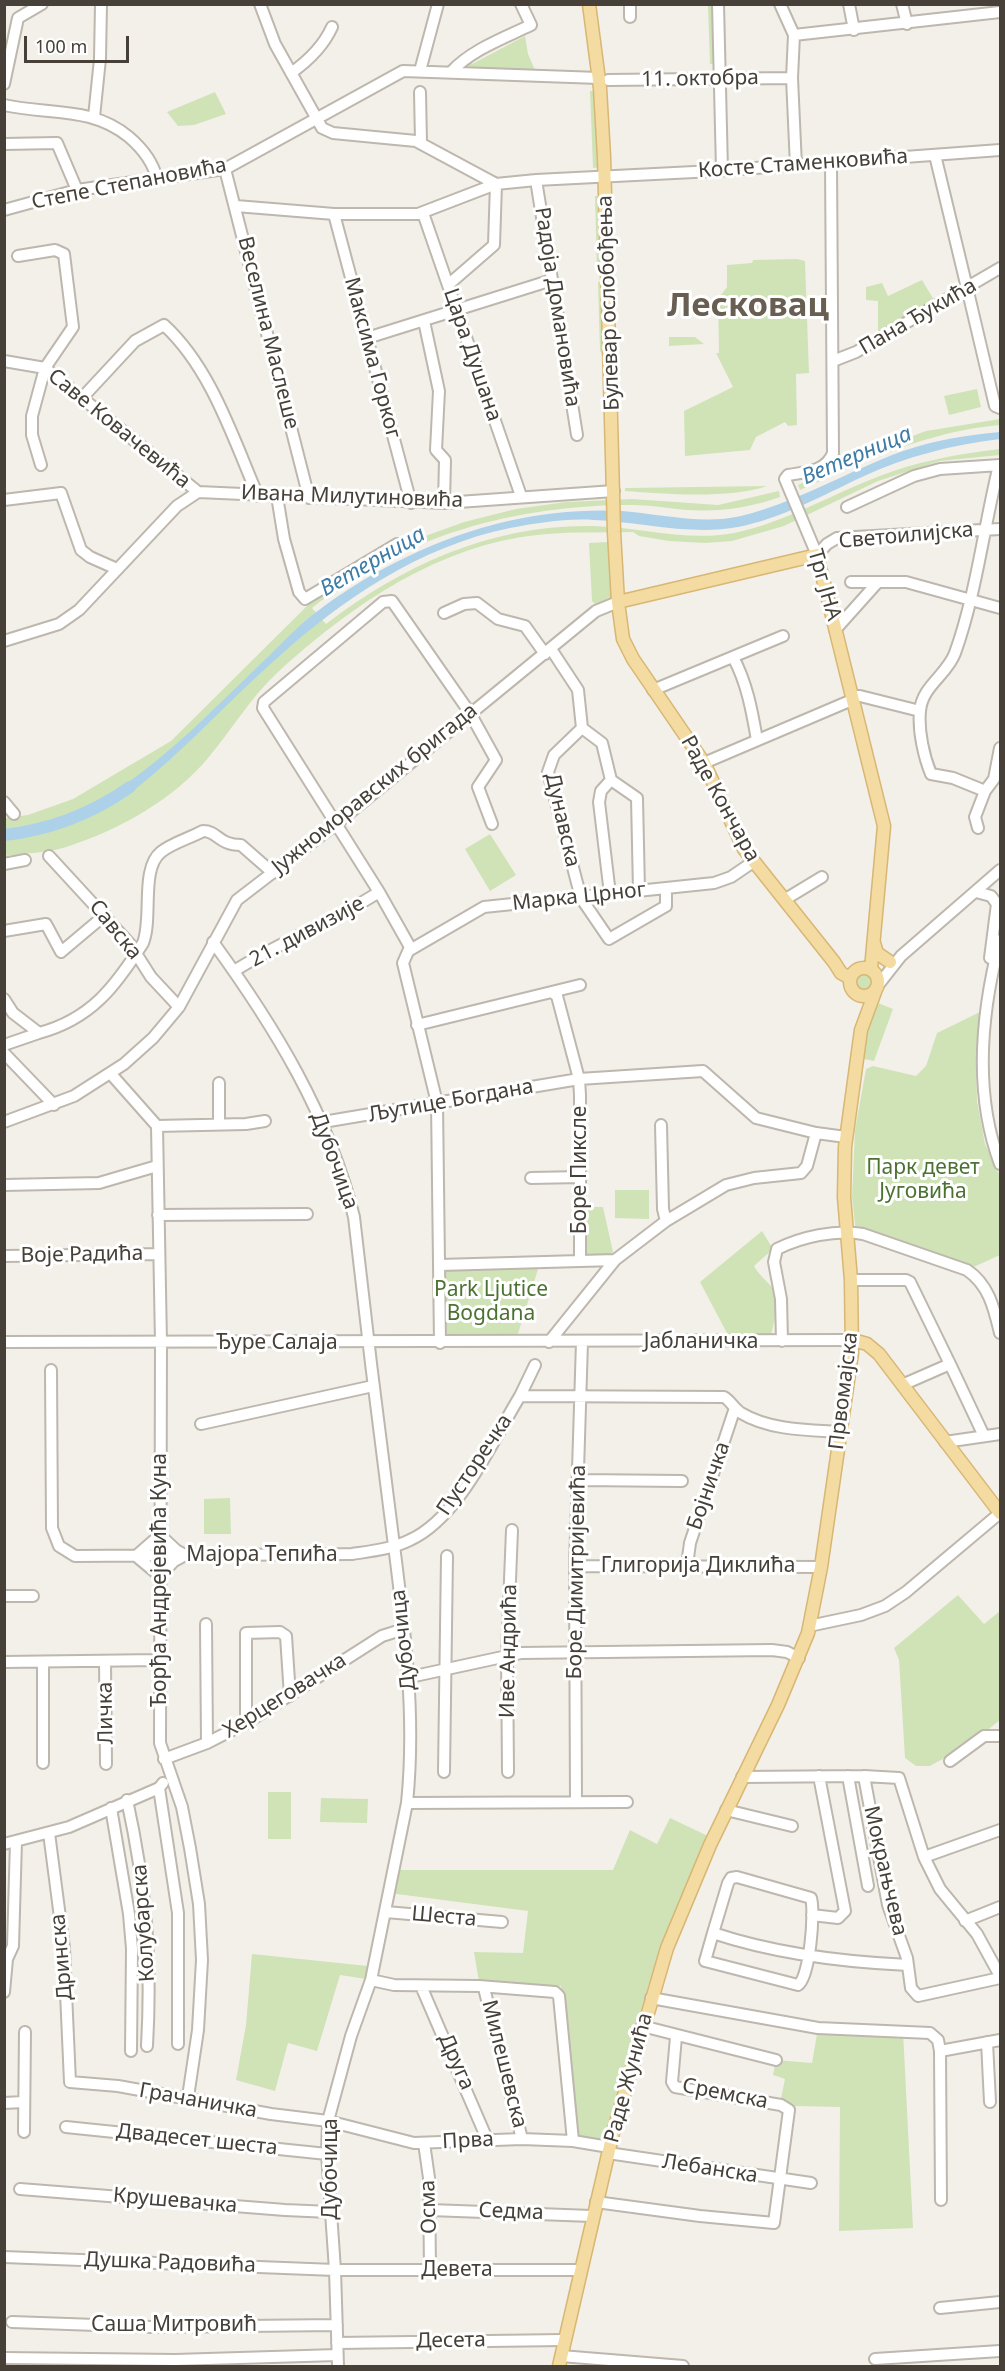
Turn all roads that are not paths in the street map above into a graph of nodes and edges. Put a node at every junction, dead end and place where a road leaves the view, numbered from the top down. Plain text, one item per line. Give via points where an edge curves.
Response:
1 (42, 4) edge
2 (101, 4) edge
3 (438, 4) edge
4 (521, 4) edge
5 (590, 4) edge
6 (630, 4) edge
7 (718, 4) edge
8 (780, 4) edge
9 (849, 4) edge
10 (902, 4) edge
11 (998, 4) edge
12 (261, 5) edge
13 (1000, 13) edge
14 (630, 16) dead end
15 (906, 24) junction
16 (332, 27) dead end
17 (854, 30) junction
18 (794, 36) junction
19 (415, 70) junction
20 (451, 72) junction
21 (291, 73) junction
22 (721, 78) junction
23 (792, 78) junction
24 (603, 79) junction
25 (4, 84) edge
26 (420, 92) dead end
27 (4, 105) edge
28 (94, 117) junction
29 (315, 118) junction
30 (421, 142) junction
31 (4, 144) edge
32 (1000, 150) edge
33 (935, 155) junction
34 (831, 163) junction
35 (796, 166) junction
36 (225, 169) junction
37 (722, 170) junction
38 (605, 176) junction
39 (157, 179) junction
40 (536, 180) junction
41 (496, 184) junction
42 (77, 190) junction
43 (236, 207) junction
44 (4, 210) edge
45 (423, 213) junction
46 (334, 214) junction
47 (18, 256) dead end
48 (1000, 268) edge
49 (552, 280) junction
50 (448, 285) junction
51 (968, 292) junction
52 (457, 311) junction
53 (424, 321) junction
54 (367, 338) junction
55 (4, 361) edge
56 (833, 361) junction
57 (45, 368) junction
58 (82, 398) junction
59 (998, 407) edge
60 (577, 435) dead end
61 (41, 465) dead end
62 (1000, 465) edge
63 (198, 492) junction
64 (614, 495) junction
65 (258, 496) junction
66 (277, 496) junction
67 (520, 496) junction
68 (309, 498) junction
69 (4, 500) edge
70 (411, 503) junction
71 (444, 503) junction
72 (846, 507) dead end
73 (1000, 529) edge
74 (983, 530) junction
75 (397, 544) dead end
76 (817, 555) junction
77 (117, 568) junction
78 (851, 582) dead end
79 (878, 582) junction
80 (970, 599) junction
81 (618, 602) junction
82 (1000, 608) edge
83 (444, 613) dead end
84 (835, 630) junction
85 (783, 636) dead end
86 (4, 641) edge
87 (548, 651) junction
88 (733, 657) junction
89 (653, 690) junction
90 (851, 698) junction
91 (920, 711) junction
92 (470, 713) junction
93 (582, 728) junction
94 (757, 740) junction
95 (1000, 748) edge
96 (704, 763) junction
97 (611, 780) junction
98 (985, 791) junction
99 (4, 802) edge
100 (14, 814) dead end
101 (336, 824) junction
102 (492, 824) dead end
103 (978, 828) dead end
104 (49, 856) dead end
105 (25, 860) dead end
106 (753, 862) junction
107 (4, 864) edge
108 (1000, 870) edge
109 (273, 873) junction
110 (822, 878) dead end
111 (666, 888) junction
112 (639, 891) junction
113 (379, 892) junction
114 (976, 892) junction
115 (610, 894) junction
116 (581, 898) junction
117 (784, 900) junction
118 (105, 915) junction
119 (4, 931) edge
120 (1000, 940) edge
121 (213, 942) junction
122 (873, 942) junction
123 (410, 950) junction
124 (136, 953) junction
125 (895, 959) junction
126 (872, 970) junction
127 (234, 971) junction
128 (992, 972) junction
129 (850, 978) junction
130 (580, 985) dead end
131 (877, 988) junction
132 (553, 993) junction
133 (859, 996) junction
134 (4, 999) edge
135 (178, 1007) junction
136 (417, 1024) junction
137 (861, 1030) junction
138 (39, 1033) junction
139 (4, 1045) edge
140 (4, 1053) edge
141 (111, 1074) junction
142 (579, 1079) junction
143 (219, 1083) dead end
144 (437, 1103) junction
145 (54, 1105) junction
146 (265, 1121) dead end
147 (4, 1122) edge
148 (323, 1122) junction
149 (219, 1124) junction
150 (661, 1125) dead end
151 (157, 1126) junction
152 (816, 1133) junction
153 (846, 1137) junction
154 (1000, 1164) edge
155 (157, 1166) junction
156 (581, 1177) junction
157 (531, 1178) dead end
158 (4, 1185) edge
159 (307, 1214) dead end
160 (158, 1215) junction
161 (666, 1221) junction
162 (848, 1232) junction
163 (159, 1254) junction
164 (4, 1256) edge
165 (615, 1260) junction
166 (580, 1261) junction
167 (440, 1265) junction
168 (851, 1280) junction
169 (1000, 1332) edge
170 (853, 1340) junction
171 (782, 1341) junction
172 (4, 1342) edge
173 (549, 1342) junction
174 (582, 1342) junction
175 (161, 1343) junction
176 (367, 1343) junction
177 (440, 1343) junction
178 (950, 1364) junction
179 (535, 1365) dead end
180 (51, 1370) dead end
181 (902, 1385) junction
182 (373, 1386) junction
183 (520, 1396) junction
184 (579, 1396) junction
185 (735, 1408) junction
186 (201, 1424) dead end
187 (839, 1432) junction
188 (1000, 1434) edge
189 (984, 1436) junction
190 (945, 1442) junction
191 (578, 1480) junction
192 (682, 1481) dead end
193 (1000, 1513) edge
194 (512, 1530) dead end
195 (160, 1534) junction
196 (394, 1546) junction
197 (185, 1555) junction
198 (136, 1556) junction
199 (160, 1556) junction
200 (447, 1556) dead end
201 (687, 1565) junction
202 (576, 1566) junction
203 (821, 1567) junction
204 (160, 1576) junction
205 (4, 1596) edge
206 (33, 1596) dead end
207 (206, 1624) dead end
208 (809, 1626) junction
209 (404, 1629) junction
210 (576, 1651) junction
211 (507, 1654) junction
212 (799, 1658) junction
213 (159, 1660) junction
214 (105, 1661) junction
215 (4, 1662) edge
216 (43, 1662) junction
217 (444, 1668) junction
218 (410, 1677) junction
219 (290, 1696) junction
220 (246, 1723) junction
221 (1000, 1736) edge
222 (207, 1743) junction
223 (164, 1759) junction
224 (950, 1761) dead end
225 (43, 1763) dead end
226 (106, 1764) dead end
227 (168, 1772) junction
228 (444, 1772) dead end
229 (508, 1772) dead end
230 (819, 1776) junction
231 (848, 1776) junction
232 (864, 1776) junction
233 (742, 1777) junction
234 (159, 1788) junction
235 (127, 1800) junction
236 (576, 1802) junction
237 (627, 1802) dead end
238 (407, 1803) junction
239 (111, 1808) junction
240 (726, 1810) junction
241 (792, 1826) dead end
242 (1000, 1830) edge
243 (49, 1833) junction
244 (16, 1841) junction
245 (4, 1844) edge
246 (924, 1857) junction
247 (868, 1886) dead end
248 (1000, 1907) edge
249 (386, 1912) junction
250 (812, 1915) junction
251 (966, 1921) junction
252 (502, 1922) dead end
253 (713, 1933) junction
254 (809, 1956) junction
255 (908, 1965) junction
256 (1000, 1977) edge
257 (371, 1980) junction
258 (421, 1986) junction
259 (484, 1988) junction
260 (4, 1992) edge
261 (651, 1998) junction
262 (642, 2026) junction
263 (25, 2032) dead end
264 (676, 2037) junction
265 (1000, 2040) edge
266 (987, 2042) junction
267 (178, 2044) dead end
268 (147, 2046) dead end
269 (131, 2051) dead end
270 (940, 2051) junction
271 (776, 2060) dead end
272 (69, 2081) joint
273 (188, 2097) junction
274 (23, 2102) junction
275 (990, 2102) dead end
276 (4, 2103) edge
277 (328, 2121) junction
278 (66, 2127) dead end
279 (24, 2132) dead end
280 (488, 2139) junction
281 (522, 2139) junction
282 (573, 2141) junction
283 (424, 2144) junction
284 (609, 2150) junction
285 (327, 2154) junction
286 (779, 2180) junction
287 (811, 2183) dead end
288 (20, 2189) dead end
289 (941, 2200) dead end
290 (596, 2202) junction
291 (430, 2210) junction
292 (330, 2212) junction
293 (592, 2216) junction
294 (4, 2257) edge
295 (335, 2270) junction
296 (430, 2270) junction
297 (579, 2270) junction
298 (1000, 2302) edge
299 (940, 2307) dead end
300 (12, 2322) dead end
301 (337, 2325) junction
302 (564, 2340) junction
303 (337, 2343) junction
304 (1000, 2351) edge
305 (4, 2358) edge
306 (875, 2359) dead end
307 (338, 2361) edge
308 (560, 2361) edge
309 (683, 2367) edge

1 - 25 street via 18,18
2 - 28 street
3 - 19 street
4 - 20 street via 531,25 476,52
5 - 24 main road, Булевар ослобођења
6 - 14 street
7 - 22 street
8 - 18 street
9 - 17 street
10 - 15 street
11 - 13 street
12 - 21 street
13 - 15 street
15 - 17 street
16 - 21 street via 314,54
17 - 18 street
18 - 23 street
19 - 20 street, 11. октобра
19 - 29 street, Степе Степановића via 398,73
20 - 24 street, 11. октобра
21 - 29 street
22 - 23 street, 11. октобра
22 - 24 street, 11. октобра
22 - 37 street
23 - 35 street
24 - 38 main road, Булевар ослобођења
26 - 30 street
27 - 28 street
28 - 39 street via 113,125 138,144
29 - 30 street via 322,129 333,133
29 - 36 street, Степе Степановића
30 - 41 street
31 - 42 street via 57,143
32 - 33 street, Косте Стаменковића
33 - 34 street, Косте Стаменковића
33 - 51 street
34 - 35 street, Косте Стаменковића
34 - 56 street
35 - 37 street, Косте Стаменковића
36 - 39 street, Степе Степановића
36 - 43 street, Веселина Маслеше
37 - 38 street, Косте Стаменковића
38 - 40 street, Косте Стаменковића
38 - 64 main road, Булевар ослобођења
39 - 42 street, Степе Степановића
40 - 41 street, Косте Стаменковића
40 - 49 street, Радоја Домановића
41 - 45 street, Косте Стаменковића
41 - 50 street via 494,245
42 - 44 street, Степе Степановића
43 - 46 street
43 - 68 street, Веселина Маслеше
45 - 46 street
45 - 50 street, Цара Душана
46 - 54 street, Максима Горког
47 - 57 street via 55,250 66,257 73,329
48 - 51 street, Пана Ђукића
49 - 52 street
49 - 60 street, Радоја Домановића
50 - 52 street, Цара Душана
51 - 56 street, Пана Ђукића
51 - 59 street
52 - 53 street
52 - 67 street, Цара Душана
53 - 54 street
53 - 71 street via 439,391 436,450 445,460
54 - 70 street, Максима Горког
55 - 57 street, Саве Ковачевића
56 - 76 street, Трг ЈНА via 833,454 819,468 788,475 787,483
57 - 58 street, Саве Ковачевића
57 - 61 street via 31,423
58 - 63 street, Саве Ковачевића
58 - 65 street via 135,341 164,325 208,385
62 - 72 street via 953,467 926,473
62 - 74 street
63 - 65 street, Ивана Милутиновића
63 - 77 street via 177,506
64 - 67 street, Ивана Милутиновића
64 - 81 main road, Булевар ослобођења
65 - 66 street, Ивана Милутиновића
66 - 68 street, Ивана Милутиновића
66 - 75 street via 284,539 299,592 305,599
67 - 71 street, Ивана Милутиновића
68 - 70 street, Ивана Милутиновића
69 - 77 street via 62,493 81,550
70 - 71 street, Ивана Милутиновића
73 - 74 street, Светоилијска
74 - 76 street, Светоилијска via 837,538
74 - 80 street
76 - 81 main road, Јужноморавских бригада
76 - 84 main road, Трг ЈНА
77 - 86 street via 70,618
78 - 79 street
79 - 80 street via 906,582
79 - 84 street, Трг ЈНА
80 - 82 street
80 - 91 street via 954,655 932,684
81 - 87 street, Јужноморавских бригада via 596,611
81 - 89 main road, Раде Кончара via 623,639
83 - 87 street via 477,603 498,618 525,626
84 - 90 main road
85 - 88 street
87 - 92 street, Јужноморавских бригада
87 - 93 street via 576,685
88 - 89 street
88 - 94 street via 751,703
89 - 96 main road, Раде Кончара
90 - 91 street via 860,696
90 - 94 street
90 - 122 main road via 884,826
91 - 98 street via 931,774
92 - 101 street, Јужноморавских бригада
92 - 101 street via 392,601 383,602 264,702 263,708
92 - 102 street via 496,760 478,787
93 - 97 street via 602,743
93 - 116 street, Дунавска via 554,755 548,772
94 - 96 street
95 - 98 street via 993,779
96 - 106 main road, Раде Кончара
97 - 112 street via 637,798
97 - 115 street via 601,791 599,802
98 - 103 street via 975,817
99 - 100 street
101 - 109 street, Јужноморавских бригада
101 - 113 street
104 - 118 street, Савска
105 - 107 street
106 - 111 street, Марка Црног via 723,881
106 - 117 main road, Раде Кончара
108 - 114 street
109 - 121 street, Јужноморавских бригада via 237,900
109 - 124 street via 241,845 228,845 209,831 160,852 149,878 148,931
110 - 117 street
111 - 112 street, Марка Црног
111 - 116 street, Дунавска via 666,906 609,939
112 - 115 street, Марка Црног
113 - 123 street
113 - 127 street, 21. дивизије
114 - 125 street
114 - 128 street via 992,896 997,904
115 - 116 street, Марка Црног
116 - 123 street, Марка Црног via 484,907
117 - 129 main road, Раде Кончара via 841,973
118 - 119 street via 61,952 46,924
118 - 124 street, Савска
120 - 128 street
121 - 127 street, Дубочица
121 - 135 street, Јужноморавских бригада
122 - 125 main road via 877,953
122 - 126 main road
123 - 136 street via 403,963
124 - 135 street, Савска
124 - 138 street via 86,1013 68,1024
125 - 126 street
125 - 131 street
126 - 129 main road via 859,969
126 - 131 main road
127 - 148 street, Дубочица via 300,1075
128 - 154 street via 983,1076 989,1131
129 - 133 main road via 852,989
130 - 132 street
131 - 133 main road via 868,996
131 - 137 main road, Првомајска
132 - 136 street
132 - 142 street
133 - 137 main road
134 - 138 street via 13,1013
135 - 141 street, Јужноморавских бригада via 153,1038
136 - 144 street
137 - 153 main road, Првомајска
138 - 139 street
140 - 145 street
141 - 145 street, Јужноморавских бригада
141 - 151 street
142 - 144 street, Љутице Богдана
142 - 152 street, Љутице Богдана via 703,1071 756,1118
142 - 156 street, Боре Пиксле
143 - 149 street
144 - 148 street, Љутице Богдана
144 - 167 street
145 - 147 street, Јужноморавских бригада
146 - 149 street
148 - 176 street, Дубочица via 354,1216
149 - 151 street
150 - 161 street
151 - 155 street, Ђорђа Андрејевића Куна
152 - 153 street, Љутице Богдана
152 - 161 street via 807,1166 801,1173 726,1185
153 - 162 main road, Првомајска via 844,1197
155 - 158 street via 99,1183
155 - 160 street, Ђорђа Андрејевића Куна
156 - 157 street
156 - 166 street, Боре Пиксле
159 - 160 street
160 - 163 street, Ђорђа Андрејевића Куна
161 - 165 street
162 - 168 main road, Првомајска
162 - 169 street via 967,1270 979,1278 989,1293
162 - 171 street via 818,1236 777,1249 774,1262 781,1299
163 - 164 street, Воје Радића
163 - 175 street, Ђорђа Андрејевића Куна
165 - 166 street
165 - 173 street
166 - 167 street
167 - 177 street
168 - 170 main road, Првомајска
168 - 178 street via 910,1282
170 - 171 street, Јабланичка
170 - 181 main road via 874,1350
170 - 187 main road, Првомајска
171 - 174 street, Јабланичка
172 - 175 street, Ђуре Салаја
173 - 174 street, Јабланичка
173 - 177 street, Ђуре Салаја
174 - 184 street, Боре Димитријевића
175 - 176 street, Ђуре Салаја
175 - 195 street, Ђорђа Андрејевића Куна
176 - 177 street, Ђуре Салаја
176 - 182 street, Дубочица
178 - 181 street
178 - 189 street
179 - 183 street, Пусторечка
180 - 198 street, Мајора Тепића via 55,1541 75,1556
181 - 190 main road
182 - 186 street
182 - 196 street, Дубочица
183 - 184 street, Пусторечка
183 - 196 street, Пусторечка via 452,1506 431,1528
184 - 185 street, Пусторечка via 724,1397
184 - 191 street, Боре Димитријевића
185 - 187 street, Пусторечка via 749,1417 781,1426
185 - 201 street, Бојничка via 690,1543
187 - 203 main road, Првомајска
188 - 189 street
189 - 190 street
190 - 193 main road
191 - 192 street
191 - 202 street, Боре Димитријевића
193 - 208 street via 885,1606
194 - 211 street, Иве Андрића
195 - 197 street
195 - 198 street
195 - 199 street, Ђорђа Андрејевића Куна
196 - 197 street, Мајора Тепића via 352,1554
196 - 209 street, Дубочица
197 - 199 street, Мајора Тепића
197 - 204 street
198 - 199 street, Мајора Тепића
198 - 204 street
199 - 204 street, Ђорђа Андрејевића Куна
200 - 217 street
201 - 202 street, Глигорија Диклића
201 - 203 street, Глигорија Диклића
202 - 210 street, Боре Димитријевића
203 - 208 main road, Првомајска
204 - 213 street, Ђорђа Андрејевића Куна
205 - 206 street
207 - 222 street
208 - 212 main road, Првомајска
209 - 218 street, Дубочица
209 - 219 street, Херцеговачка via 382,1636
210 - 211 street
210 - 212 street via 772,1650
210 - 236 street, Боре Димитријевића
211 - 217 street
211 - 229 street, Иве Андрића
212 - 233 main road, Првомајска
213 - 214 street
213 - 223 street, Ђорђа Андрејевића Куна via 160,1743
214 - 216 street
214 - 226 street, Личка
215 - 216 street
216 - 225 street
217 - 218 street
217 - 228 street
218 - 238 street, Дубочица
219 - 220 street, Херцеговачка
219 - 220 street via 286,1636 280,1632 246,1633
220 - 222 street, Херцеговачка
221 - 224 street via 984,1736
222 - 223 street, Херцеговачка
223 - 227 street, Ђорђа Андрејевића Куна
227 - 234 street
227 - 273 street, Ђорђа Андрејевића Куна via 182,1807 199,1904 200,1997
230 - 231 street, Мокрањчева
230 - 233 street, Мокрањчева
230 - 250 street via 845,1911 838,1918
231 - 232 street, Мокрањчева
231 - 247 street, Мокрањчева
232 - 246 street, Мокрањчева via 896,1777 902,1782
232 - 255 street, Мокрањчева via 888,1905
233 - 240 main road, Раде Жунића
234 - 235 street
234 - 267 street via 178,1913
235 - 239 street
235 - 268 street, Колубарска via 146,1907
236 - 237 street
236 - 238 street
238 - 249 street, Дубочица
239 - 243 street
239 - 269 street via 130,1926
240 - 241 street
240 - 261 main road, Раде Жунића via 681,1912
242 - 246 street
243 - 244 street
243 - 272 street, Дринска via 64,1948
244 - 245 street
244 - 260 street via 13,1946 7,1959
246 - 251 street, Мокрањчева via 940,1889
248 - 251 street
249 - 252 street, Шеста
249 - 257 street, Дубочица
250 - 253 street via 812,1901 807,1895 731,1878
250 - 254 street
251 - 256 street, Мокрањчева via 983,1943
253 - 254 street, Мокрањчева
253 - 254 street via 705,1961 798,1985 803,1982
254 - 255 street, Мокрањчева
255 - 256 street, Мокрањчева via 911,1988 918,1996
257 - 258 street
257 - 277 street, Дубочица
258 - 259 street
258 - 280 street, Друга
259 - 281 street, Милешевска
259 - 282 street, Раде Жунића via 552,1991 559,1996
261 - 262 main road, Раде Жунића
261 - 270 street via 779,2023 838,2030 930,2033 938,2040
262 - 264 street
262 - 284 main road, Раде Жунића
263 - 274 street
264 - 271 street
264 - 286 street, Сремска via 672,2082 675,2087 781,2105 789,2110
265 - 266 street
266 - 270 street
266 - 275 street
270 - 289 street
272 - 273 street, Грачаничка
273 - 277 street, Грачаничка
274 - 276 street
274 - 279 street
277 - 283 street, Прва
277 - 285 street, Дубочица
278 - 285 street, Двадесет шеста
280 - 281 street, Прва
280 - 283 street, Прва
281 - 282 street, Прва
282 - 284 street, Прва
283 - 291 street, Осма
284 - 286 street, Лебанска
284 - 290 main road, Раде Жунића
285 - 292 street, Дубочица
286 - 287 street, Лебанска
286 - 290 street via 772,2224
288 - 292 street, Крушевачка
290 - 293 main road, Раде Жунића
291 - 293 street, Седма
291 - 296 street, Осма
292 - 295 street, Дубочица
293 - 297 main road, Раде Жунића
294 - 295 street, Душка Радовића
295 - 296 street, Девета
295 - 301 street, Дубочица
296 - 297 street, Девета
297 - 302 main road, Раде Жунића
298 - 299 street
300 - 301 street, Саша Митровић via 152,2327
301 - 303 street, Дубочица
302 - 303 street, Десета
302 - 308 main road, Раде Жунића
303 - 307 street, Дубочица
304 - 306 street
305 - 307 street
308 - 309 street, Раде Жунића

